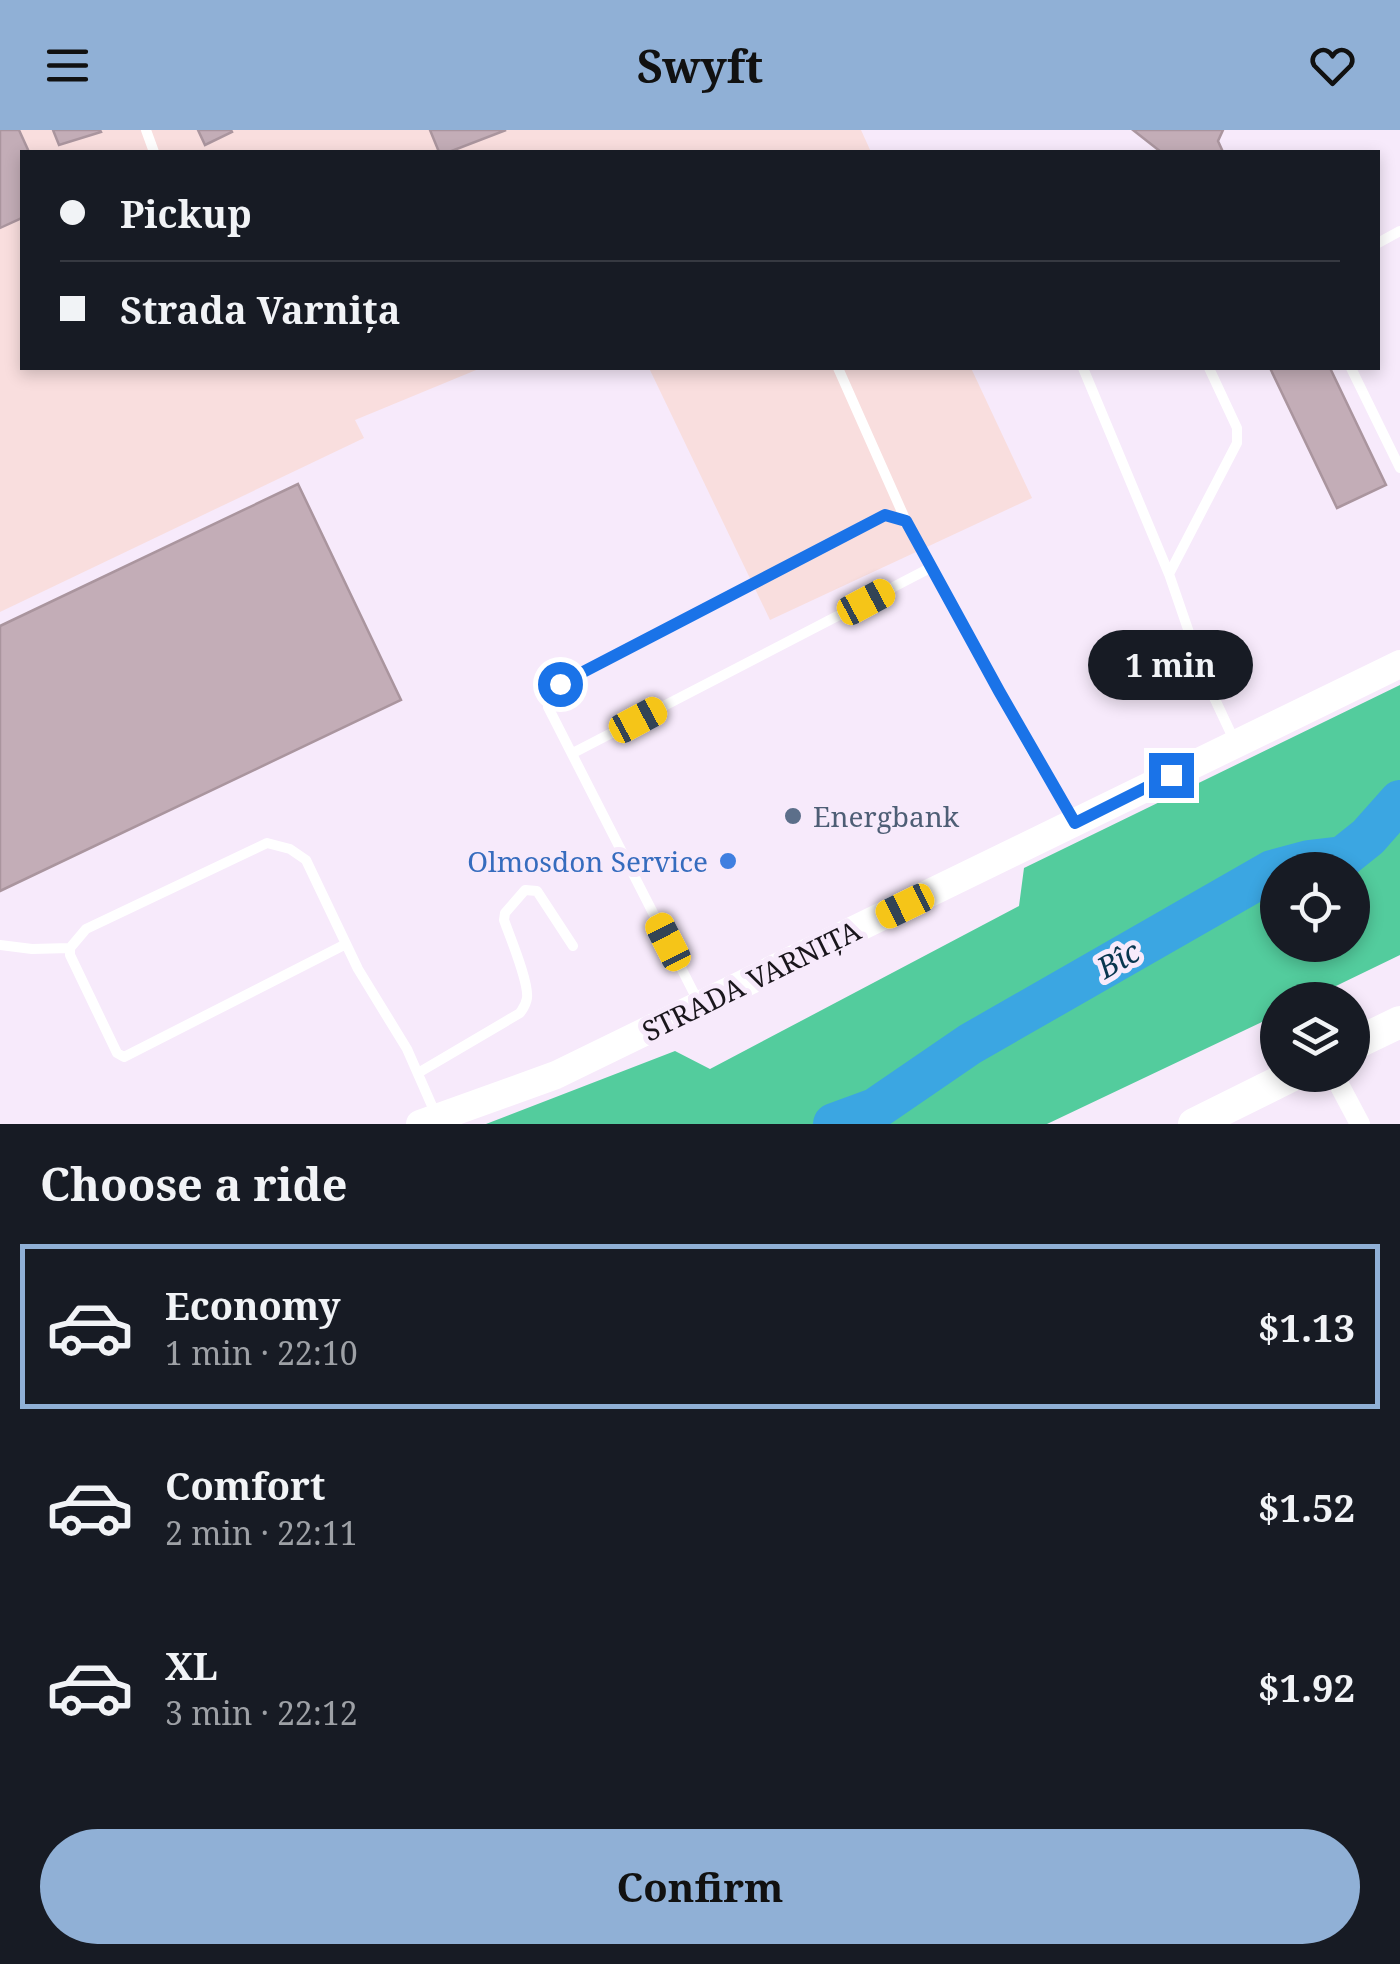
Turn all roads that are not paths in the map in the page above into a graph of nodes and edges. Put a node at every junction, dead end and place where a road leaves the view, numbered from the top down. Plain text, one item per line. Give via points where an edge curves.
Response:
1 (839, 370) edge
2 (1085, 370) edge
3 (1210, 370) edge
4 (1352, 370) edge
5 (1400, 468) edge
6 (906, 521) junction
7 (930, 568) junction
8 (1170, 574) junction
9 (1400, 664) edge
10 (1236, 743) junction
11 (573, 753) junction
12 (1075, 823) junction
13 (346, 944) junction
14 (0, 945) edge
15 (573, 946) dead end
16 (70, 948) junction
17 (700, 1006) junction
18 (1400, 1022) edge
19 (1370, 1036) edge
20 (418, 1073) junction
21 (1260, 1091) edge
22 (1343, 1092) edge
23 (429, 1122) edge
24 (1194, 1124) edge
25 (1360, 1124) edge

1 - 6 lane
2 - 8 lane
3 - 8 lane via 1237,428 1237,443
4 - 5 lane
6 - 7 lane
6 - 11 lane via 885,515 560,684 548,707
7 - 11 lane
7 - 12 lane
8 - 10 lane via 1204,676
9 - 10 street, STRADA VARNIȚA
10 - 12 street, STRADA VARNIȚA
11 - 17 lane
12 - 17 street, STRADA VARNIȚA
13 - 16 lane via 306,860 267,843 86,929
13 - 16 lane via 124,1057
13 - 20 lane
14 - 16 lane
15 - 20 lane via 537,891 526,890 504,920 526,986 524,1007
17 - 23 street, STRADA VARNIȚA via 556,1075
18 - 19 main road
20 - 23 lane
21 - 24 main road
22 - 25 street

